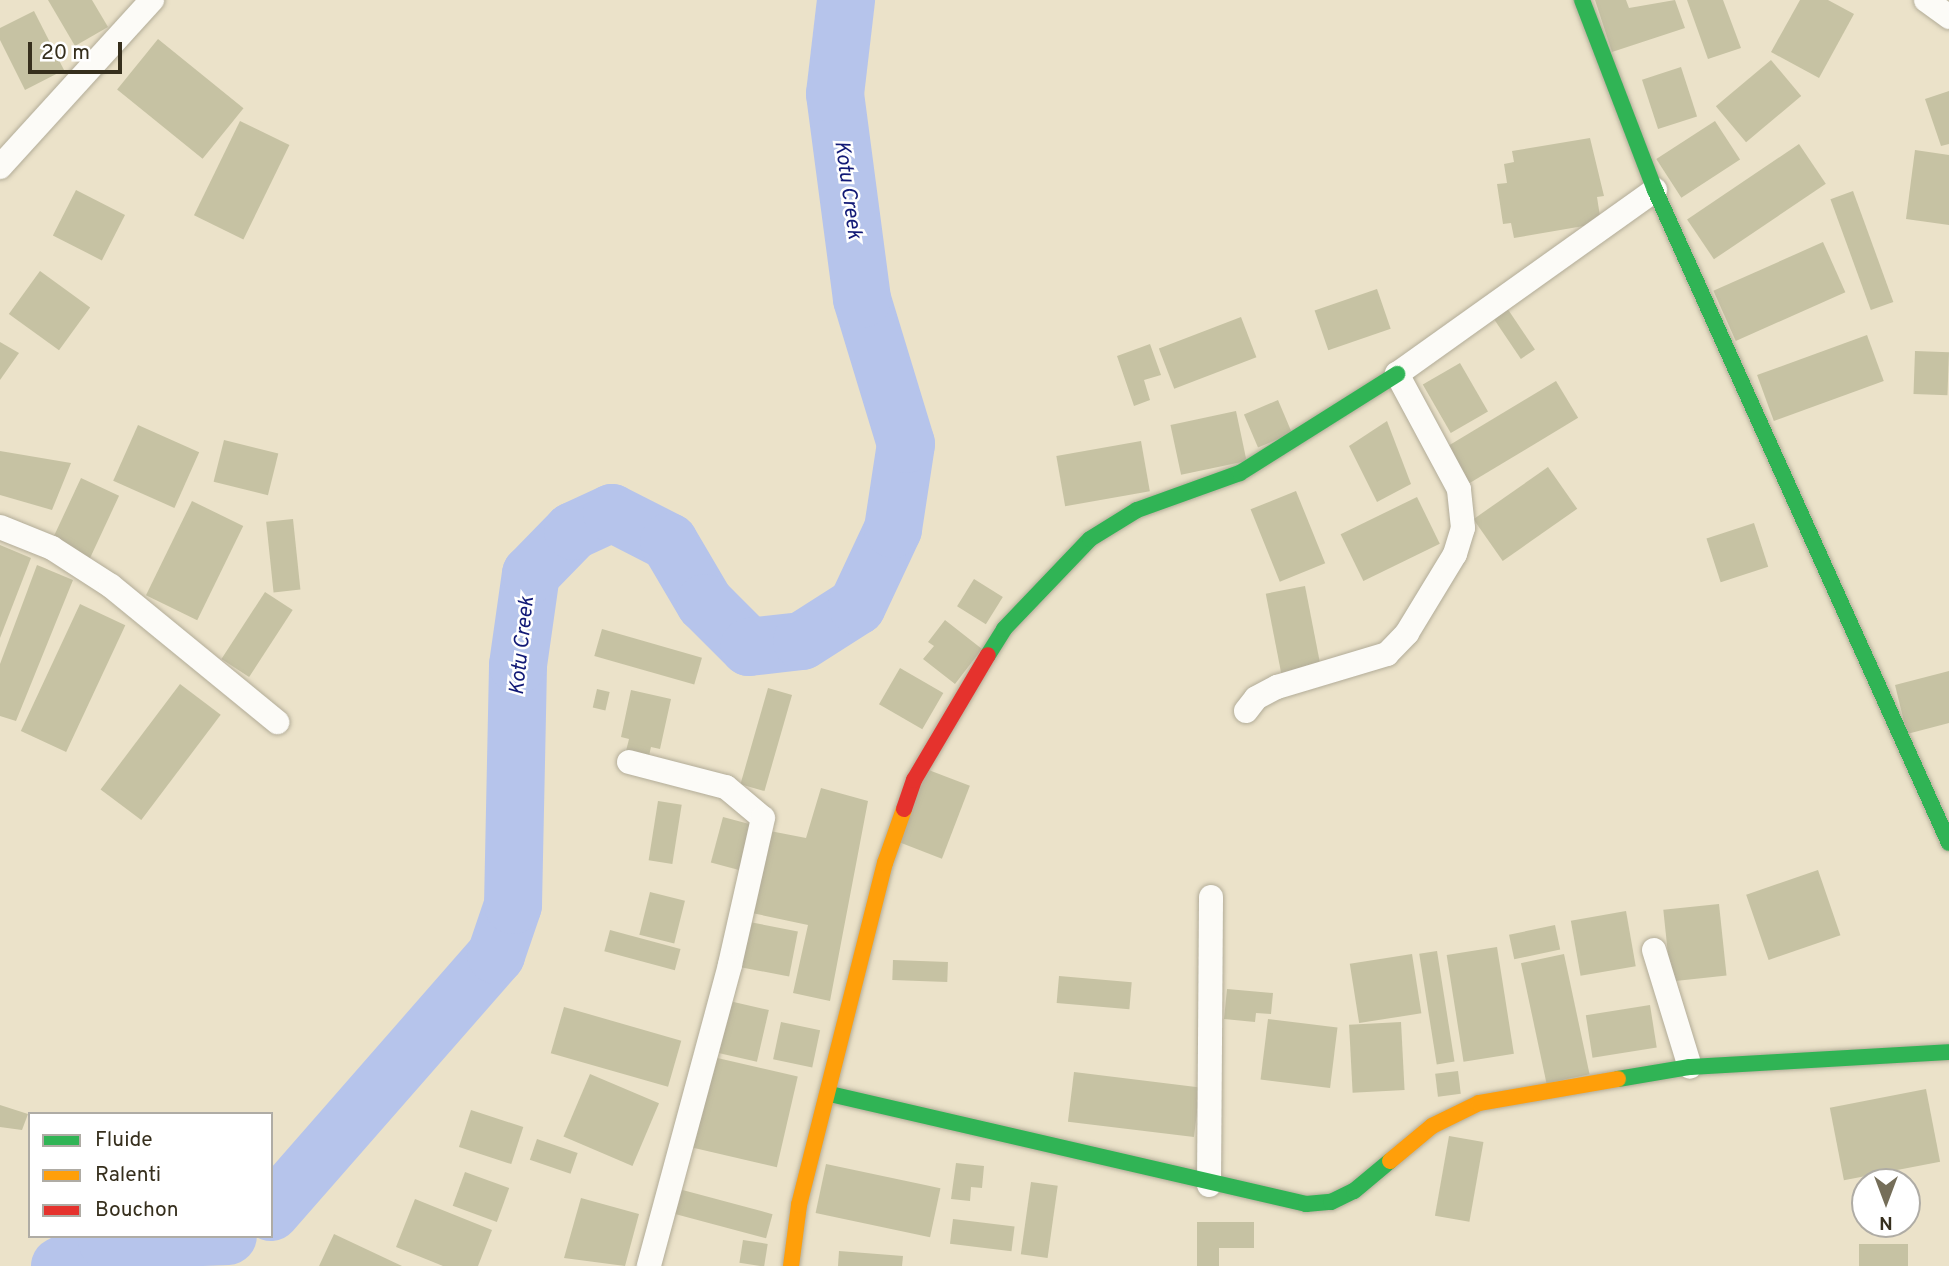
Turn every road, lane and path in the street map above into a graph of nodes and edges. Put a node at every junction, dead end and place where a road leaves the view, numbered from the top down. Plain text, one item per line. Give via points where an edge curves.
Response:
1 (152, 0) edge
2 (1582, 0) edge
3 (1926, 0) edge
4 (1949, 17) edge
5 (0, 167) edge
6 (1655, 190) junction
7 (1397, 374) junction
8 (0, 527) edge
9 (1246, 711) dead end
10 (277, 722) dead end
11 (629, 762) dead end
12 (1949, 843) edge
13 (1211, 897) dead end
14 (1654, 950) dead end
15 (1949, 1052) edge
16 (1690, 1067) junction
17 (830, 1094) junction
18 (1209, 1185) junction
19 (649, 1266) edge
20 (791, 1266) edge

1 - 5 street
2 - 6 street
3 - 4 street
6 - 7 street
6 - 12 street
7 - 9 street via 1459,489 1463,528 1455,554 1407,633 1387,654 1277,687 1256,698
7 - 17 street via 1240,473 1137,510 1090,539 1004,629 914,780 885,863
8 - 10 street via 52,548 111,586
11 - 19 street via 726,787 763,818 730,965
13 - 18 street
14 - 16 street
15 - 16 street
16 - 18 street via 1479,1103 1432,1126 1354,1191 1331,1202 1306,1204
17 - 18 street
17 - 20 street via 799,1205

